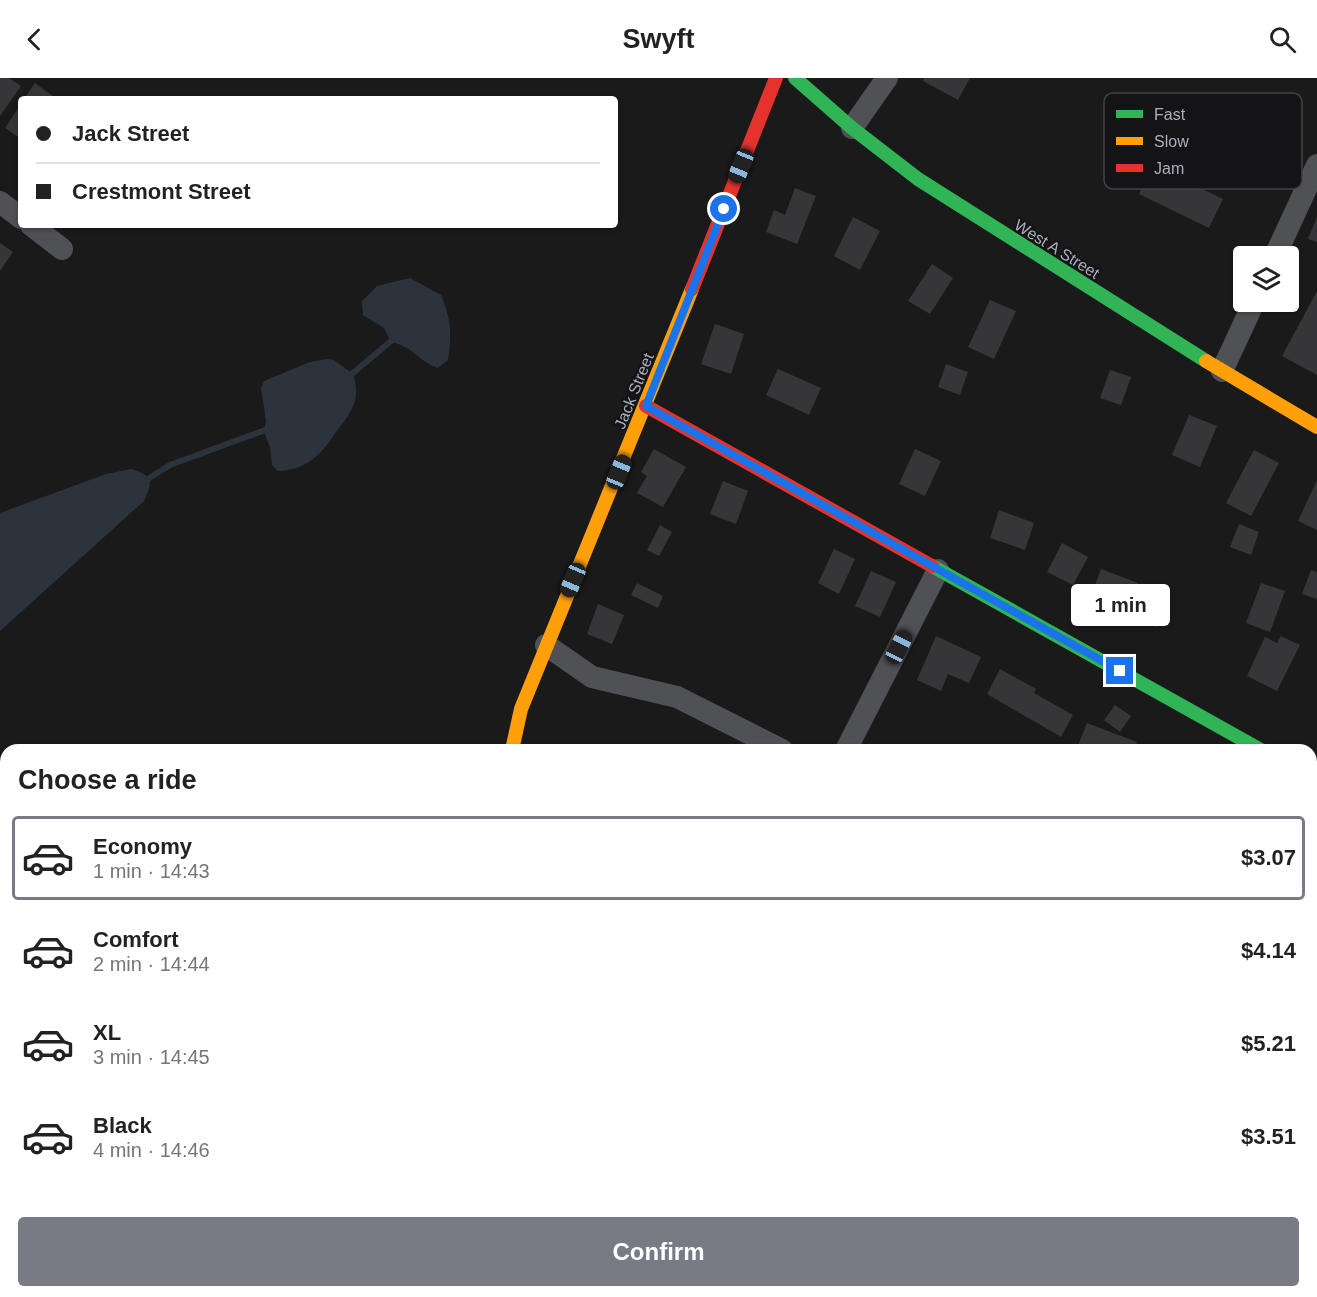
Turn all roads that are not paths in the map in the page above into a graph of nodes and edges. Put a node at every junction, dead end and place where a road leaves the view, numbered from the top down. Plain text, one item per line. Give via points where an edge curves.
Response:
1 (776, 78) edge
2 (795, 78) edge
3 (887, 78) edge
4 (852, 128) junction
5 (1317, 165) edge
6 (0, 202) edge
7 (18, 216) edge
8 (35, 228) edge
9 (1280, 246) edge
10 (62, 249) dead end
11 (1249, 312) edge
12 (1222, 371) junction
13 (646, 406) junction
14 (1317, 427) edge
15 (938, 570) junction
16 (546, 645) junction
17 (513, 744) edge
18 (770, 744) edge
19 (849, 744) edge
20 (1250, 744) edge

1 - 13 street, Jack Street
2 - 4 street, West A Street
3 - 4 street
4 - 12 street, West A Street via 918,179
5 - 9 street
6 - 7 street
8 - 10 street
11 - 12 street
12 - 14 street, West A Street
13 - 15 street
13 - 16 street, Jack Street
15 - 19 street
15 - 20 street
16 - 17 street, Jack Street via 521,709
16 - 18 street via 592,677 677,697

